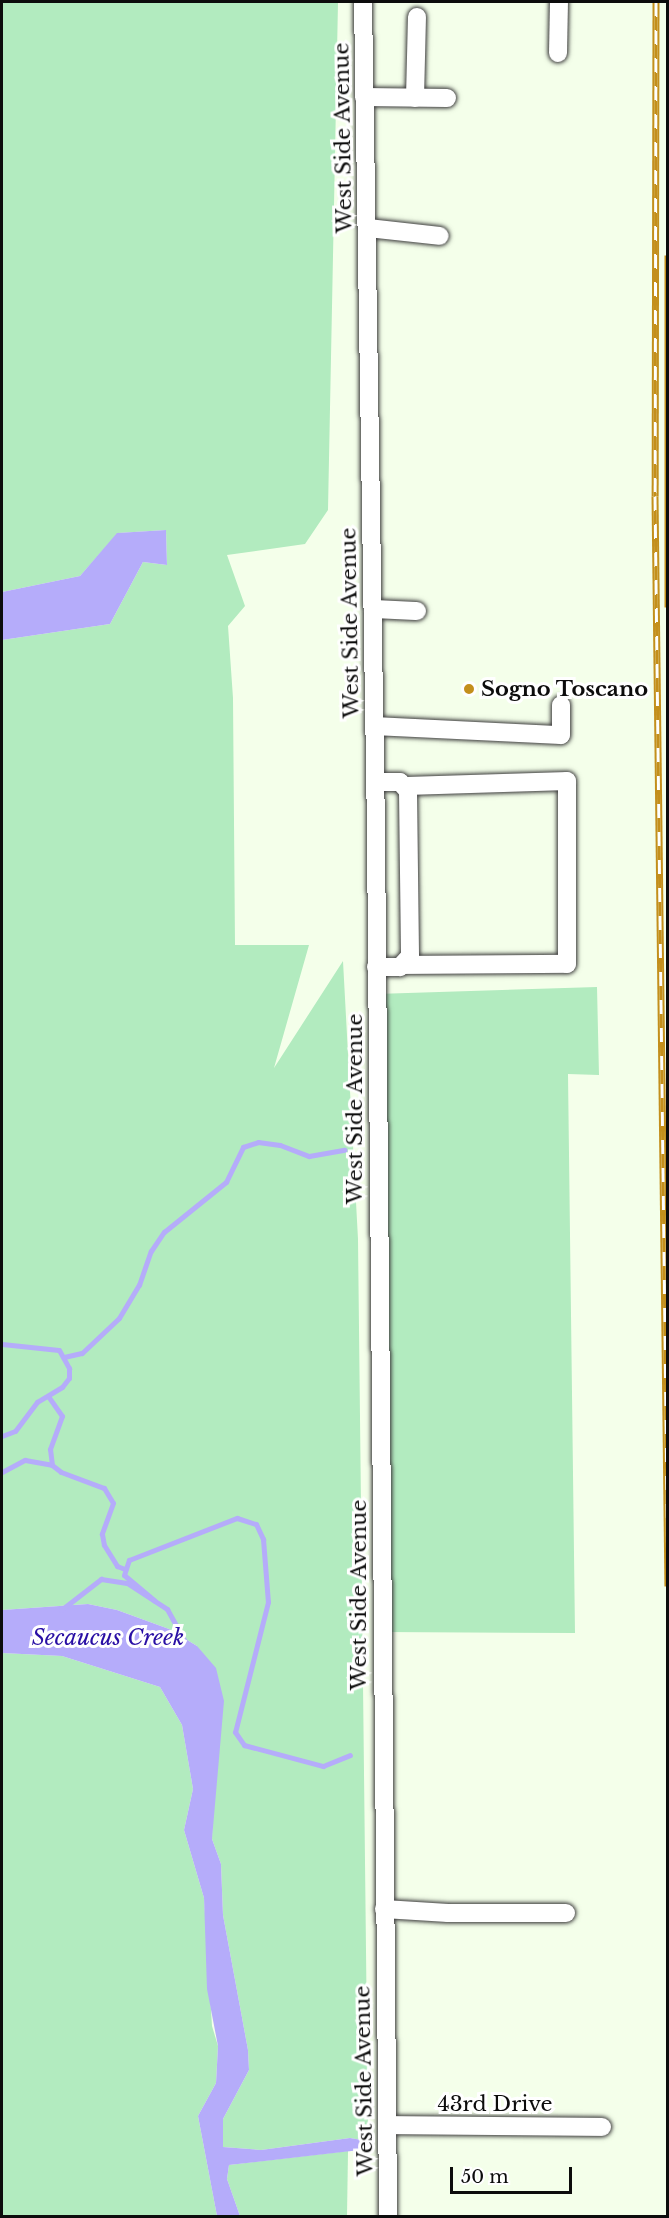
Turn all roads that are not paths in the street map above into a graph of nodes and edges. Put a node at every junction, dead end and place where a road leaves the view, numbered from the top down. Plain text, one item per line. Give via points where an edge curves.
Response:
1 (363, 2) edge
2 (559, 2) edge
3 (417, 17) dead end
4 (558, 53) dead end
5 (364, 97) junction
6 (415, 98) junction
7 (447, 98) dead end
8 (368, 228) junction
9 (440, 236) dead end
10 (373, 609) junction
11 (417, 611) dead end
12 (561, 705) dead end
13 (374, 726) junction
14 (375, 782) junction
15 (406, 786) junction
16 (405, 965) junction
17 (376, 967) junction
18 (384, 1909) junction
19 (566, 1913) dead end
20 (387, 2125) junction
21 (602, 2127) dead end
22 (388, 2217) edge

1 - 5 street, West Side Avenue
2 - 4 street
3 - 6 street
5 - 6 street
5 - 8 street, West Side Avenue
6 - 7 street
8 - 9 street
8 - 10 street, West Side Avenue
10 - 11 street
10 - 13 street, West Side Avenue
12 - 13 street via 561,735
13 - 14 street, West Side Avenue
14 - 15 street via 399,782
14 - 17 street, West Side Avenue
15 - 16 street via 410,956
15 - 16 street via 567,781 567,964
16 - 17 street
17 - 18 street, West Side Avenue
18 - 19 street
18 - 20 street, West Side Avenue
20 - 21 street, 43rd Drive
20 - 22 street, West Side Avenue

